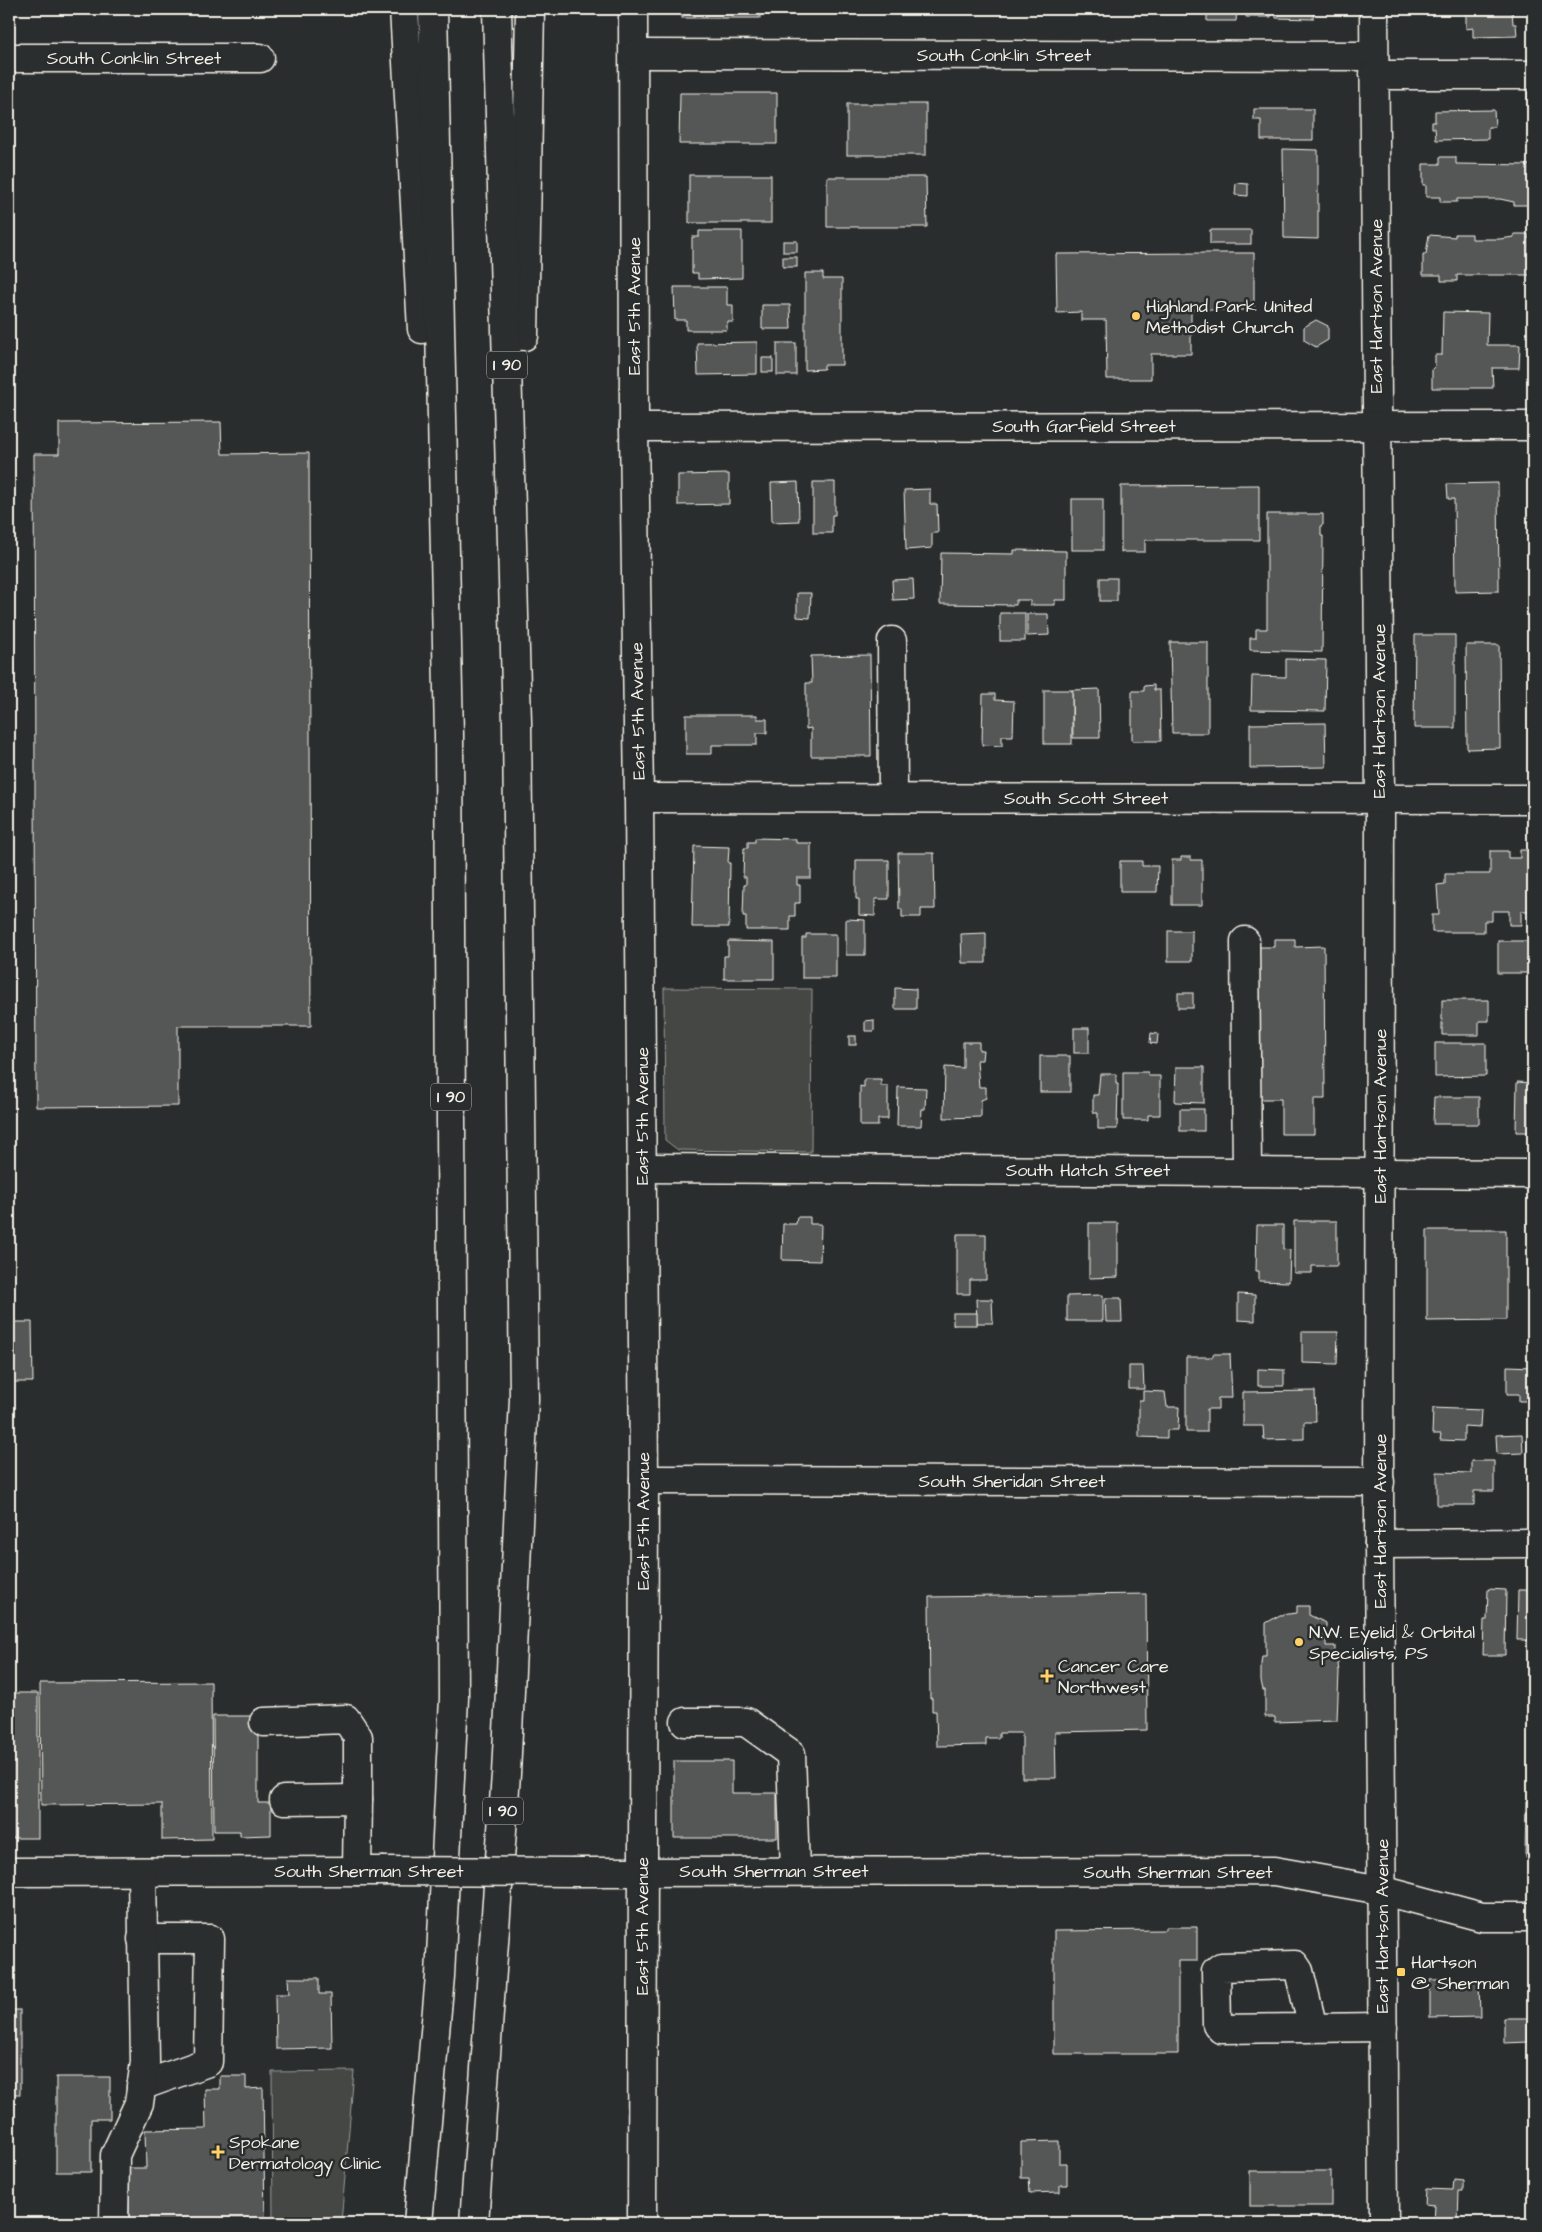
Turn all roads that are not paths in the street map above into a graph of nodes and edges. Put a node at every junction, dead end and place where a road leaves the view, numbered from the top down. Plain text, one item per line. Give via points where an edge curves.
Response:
1 (404, 9) edge
2 (433, 9) edge
3 (497, 9) edge
4 (530, 9) edge
5 (633, 9) edge
6 (1374, 9) edge
7 (634, 54) junction
8 (9, 58) edge
9 (260, 58) dead end
10 (1374, 66) junction
11 (1533, 75) edge
12 (1377, 425) junction
13 (634, 426) junction
14 (1533, 426) edge
15 (892, 641) dead end
16 (516, 722) junction
17 (449, 735) junction
18 (639, 798) junction
19 (893, 798) junction
20 (1380, 798) junction
21 (1533, 799) edge
22 (1245, 941) dead end
23 (642, 1168) junction
24 (1247, 1171) junction
25 (1380, 1172) junction
26 (1533, 1174) edge
27 (644, 1480) junction
28 (1380, 1482) junction
29 (1533, 1543) edge
30 (1379, 1544) junction
31 (264, 1722) dead end
32 (685, 1722) dead end
33 (284, 1800) dead end
34 (358, 1800) junction
35 (370, 1871) junction
36 (641, 1871) junction
37 (795, 1871) junction
38 (9, 1872) edge
39 (142, 1872) junction
40 (1381, 1890) junction
41 (1533, 1917) edge
42 (142, 1939) junction
43 (1383, 2027) junction
44 (1313, 2028) dead end
45 (141, 2086) junction
46 (114, 2223) edge
47 (417, 2223) edge
48 (474, 2223) edge
49 (642, 2223) edge
50 (1384, 2223) edge

1 - 17 main road
2 - 17 main road, I 90
3 - 16 main road, I 90
4 - 16 main road
5 - 7 main road, East 5th Avenue
6 - 10 main road, East Hartson Avenue
7 - 10 main road, South Conklin Street
7 - 13 main road, East 5th Avenue
8 - 9 main road, South Conklin Street
10 - 11 main road, South Conklin Street
10 - 12 main road, East Hartson Avenue
12 - 13 main road, South Garfield Street
12 - 14 main road, South Garfield Street
12 - 20 main road, East Hartson Avenue
13 - 18 main road, East 5th Avenue
15 - 19 main road
16 - 48 main road, I 90 via 523,1409 506,1774
17 - 47 main road, I 90 via 454,1698 440,1976
18 - 19 main road, South Scott Street
18 - 23 main road, East 5th Avenue
19 - 20 main road, South Scott Street
20 - 21 main road, South Scott Street
20 - 25 main road, East Hartson Avenue
22 - 24 main road
23 - 24 main road, South Hatch Street
23 - 27 main road, East 5th Avenue
24 - 25 main road, South Hatch Street
25 - 26 main road, South Hatch Street
25 - 28 main road, East Hartson Avenue
27 - 28 main road, South Sheridan Street
27 - 36 main road, East 5th Avenue
28 - 30 main road, East Hartson Avenue
29 - 30 main road
30 - 40 main road, East Hartson Avenue
31 - 34 main road via 346,1719 358,1737
32 - 37 main road via 746,1722 791,1754
33 - 34 main road
34 - 35 main road
35 - 36 main road, South Sherman Street, bridge
35 - 39 main road, South Sherman Street
36 - 37 main road, South Sherman Street
36 - 49 main road, East 5th Avenue
37 - 40 main road, South Sherman Street via 1274,1871
38 - 39 main road, South Sherman Street
39 - 42 main road
40 - 41 main road, South Sherman Street via 1482,1917
40 - 43 main road, East Hartson Avenue
42 - 45 main road via 145,2062
42 - 45 main road via 210,1939 208,2062
43 - 44 main road
43 - 50 main road, East Hartson Avenue
45 - 46 main road via 138,2103 115,2155

